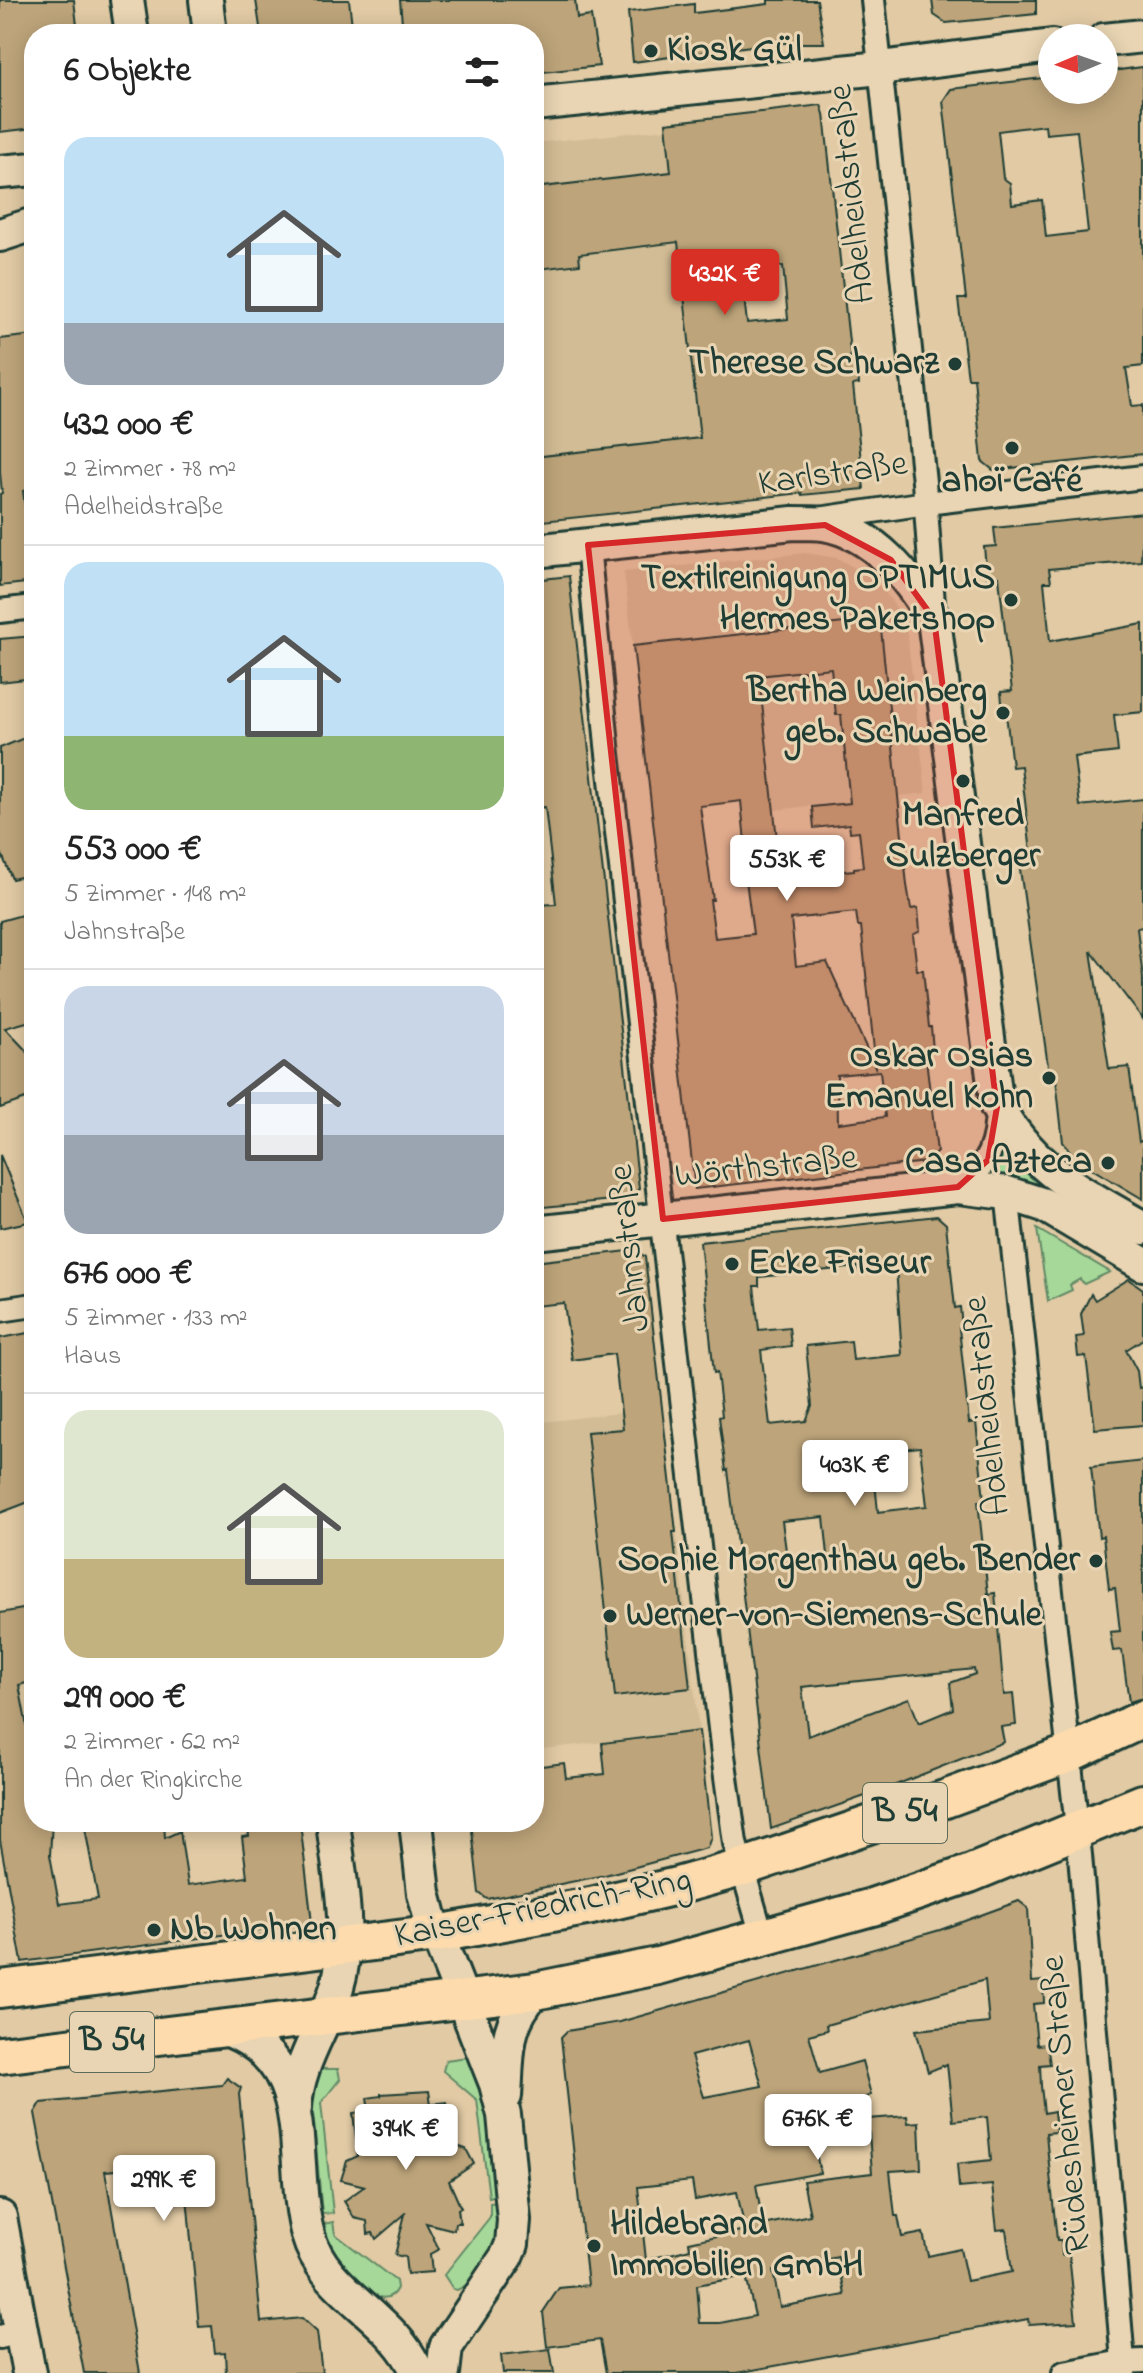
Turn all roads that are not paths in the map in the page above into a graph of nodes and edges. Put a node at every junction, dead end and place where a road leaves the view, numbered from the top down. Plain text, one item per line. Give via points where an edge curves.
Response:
1 (127, 0) edge
2 (206, 0) edge
3 (873, 0) edge
4 (131, 24) edge
5 (209, 24) edge
6 (1143, 36) edge
7 (1118, 39) edge
8 (1038, 48) edge
9 (880, 68) junction
10 (544, 103) edge
11 (24, 170) edge
12 (0, 172) edge
13 (1143, 477) edge
14 (926, 503) junction
15 (793, 523) junction
16 (588, 545) junction
17 (544, 550) edge
18 (24, 608) edge
19 (0, 611) edge
20 (934, 619) junction
21 (997, 1107) junction
22 (958, 1187) junction
23 (1007, 1193) junction
24 (663, 1219) junction
25 (1143, 1228) edge
26 (544, 1232) edge
27 (1143, 1264) edge
28 (24, 1306) edge
29 (0, 1310) edge
30 (1143, 1719) edge
31 (1068, 1754) junction
32 (1143, 1803) edge
33 (334, 1832) edge
34 (417, 1832) edge
35 (1077, 1832) junction
36 (741, 1868) junction
37 (437, 1934) junction
38 (763, 1939) junction
39 (345, 1945) junction
40 (0, 1989) edge
41 (535, 1991) junction
42 (462, 2000) junction
43 (340, 2006) junction
44 (223, 2028) junction
45 (0, 2055) edge
46 (504, 2115) junction
47 (295, 2116) junction
48 (0, 2217) edge
49 (10, 2334) edge
50 (1130, 2365) edge
51 (425, 2371) edge
52 (29, 2373) edge
53 (1064, 2373) edge

1 - 4 street
2 - 5 street
3 - 9 street, Adelheidstraße
6 - 7 street
8 - 9 street
9 - 10 street
9 - 14 street, Adelheidstraße
11 - 12 street
13 - 14 street, Karlstraße
14 - 15 street, Karlstraße
14 - 20 street, Adelheidstraße
15 - 16 street, Karlstraße
15 - 20 street, Adelheidstraße via 825,525 874,547 904,574
16 - 17 street, Karlstraße
16 - 24 street, Jahnstraße
18 - 19 street
20 - 21 street, Adelheidstraße
21 - 22 street, Adelheidstraße via 988,1160
21 - 25 street via 1036,1160
22 - 23 street, Wörthstraße
22 - 24 street, Wörthstraße
23 - 27 street, Wörthstraße via 1044,1205
23 - 31 street, Adelheidstraße
24 - 26 street, Wörthstraße
24 - 36 street, Jahnstraße
28 - 29 street
30 - 31 main road, Kaiser-Friedrich-Ring / B 54
31 - 35 street
31 - 36 main road, Kaiser-Friedrich-Ring / B 54
32 - 35 main road, Kaiser-Friedrich-Ring / B 54
33 - 39 street
34 - 37 street via 425,1900
35 - 38 main road, Kaiser-Friedrich-Ring / B 54 via 969,1874
35 - 50 street, Rüdesheimer Straße
36 - 37 main road, Kaiser-Friedrich-Ring / B 54 via 591,1906
36 - 38 street, Jahnstraße
37 - 39 main road, Kaiser-Friedrich-Ring / B 54
37 - 42 street
38 - 41 main road, Kaiser-Friedrich-Ring / B 54
39 - 40 main road, Kaiser-Friedrich-Ring / B 54
39 - 43 street
41 - 42 main road, Kaiser-Friedrich-Ring / B 54
41 - 46 street via 512,2023
42 - 43 main road, Kaiser-Friedrich-Ring / B 54
42 - 46 street
43 - 44 main road, Kaiser-Friedrich-Ring / B 54
43 - 47 street via 301,2070
44 - 45 main road, Kaiser-Friedrich-Ring / B 54
44 - 47 street via 252,2041 275,2063
46 - 51 street via 512,2244
47 - 51 street via 305,2221 314,2251 331,2278
48 - 49 street
49 - 52 street
50 - 53 street

